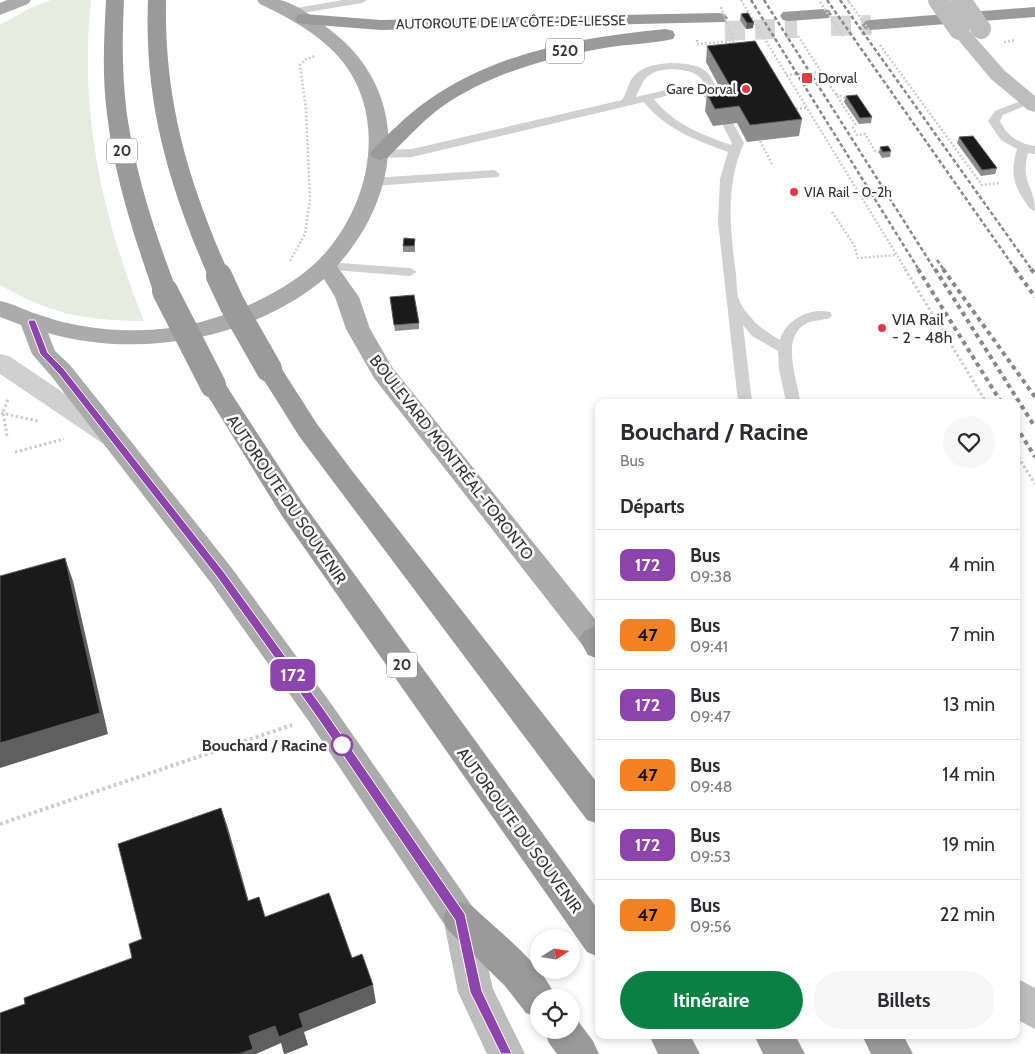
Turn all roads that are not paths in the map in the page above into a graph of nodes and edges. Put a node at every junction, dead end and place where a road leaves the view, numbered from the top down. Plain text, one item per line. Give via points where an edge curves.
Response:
1 (22, 0) edge
2 (266, 0) edge
3 (362, 0) edge
4 (938, 0) edge
5 (961, 0) edge
6 (1018, 0) edge
7 (157, 2) edge
8 (115, 3) edge
9 (0, 10) edge
10 (1035, 12) edge
11 (297, 15) junction
12 (860, 15) edge
13 (829, 20) tunnel mouth
14 (793, 24) tunnel mouth
15 (1035, 83) edge
16 (646, 97) junction
17 (628, 101) junction
18 (1031, 104) edge
19 (718, 105) joint
20 (728, 124) edge
21 (1029, 149) edge
22 (733, 150) junction
23 (380, 154) junction
24 (494, 174) dead end
25 (373, 182) junction
26 (1035, 207) edge
27 (326, 266) junction
28 (410, 272) dead end
29 (734, 305) junction
30 (0, 308) edge
31 (825, 316) dead end
32 (32, 322) junction
33 (786, 349) junction
34 (0, 362) edge
35 (744, 399) edge
36 (793, 399) edge
37 (114, 439) junction
38 (595, 640) edge
39 (595, 805) edge
40 (460, 918) junction
41 (595, 934) edge
42 (530, 989) edge
43 (1020, 999) edge
44 (1035, 1011) edge
45 (569, 1039) edge
46 (670, 1039) edge
47 (775, 1039) edge
48 (883, 1039) edge
49 (506, 1054) edge
50 (580, 1054) edge
51 (681, 1054) edge
52 (786, 1054) edge
53 (894, 1054) edge

1 - 9 main road
2 - 11 main road
3 - 11 lane
4 - 18 main road, bridge via 998,75
5 - 15 main road, bridge via 981,29
6 - 12 highway
7 - 39 highway, bridge via 158,66 171,142 203,241 232,304 308,430
8 - 41 highway, AUTOROUTE DU SOUVENIR / 20, bridge via 114,106 132,196 165,291 196,356 292,509
10 - 12 highway
11 - 23 main road via 344,52 368,86 379,123
11 - 23 highway, AUTOROUTE DE LA CÔTE-DE-LIESSE / 520 via 381,25 724,24 611,41 545,56 496,72 436,102
13 - 14 highway
16 - 17 lane
16 - 19 lane via 696,89 704,90
16 - 22 lane via 664,118
17 - 19 lane via 637,78 656,68 674,66 702,73 709,80
17 - 23 lane via 412,153
18 - 21 lane via 999,113 994,121 1005,138 1016,146
20 - 22 lane via 738,143
21 - 26 lane via 1018,169 1020,185
22 - 29 lane via 726,175 725,231
23 - 25 main road
24 - 25 lane
25 - 27 main road via 357,221
27 - 28 lane
27 - 32 main road via 298,287 241,317 177,334 148,338 98,337
27 - 38 main road, BOULEVARD MONTRÉAL-TORONTO via 347,297 358,330 383,372
29 - 33 lane via 757,333
29 - 35 lane
30 - 32 main road
31 - 33 lane via 809,318 796,325 788,334
32 - 37 main road via 44,354
33 - 36 lane
34 - 37 street
37 - 40 main road via 221,575 321,714
40 - 42 highway
40 - 49 main road via 476,992
43 - 44 main road
45 - 50 highway
46 - 51 highway
47 - 52 highway
48 - 53 highway

